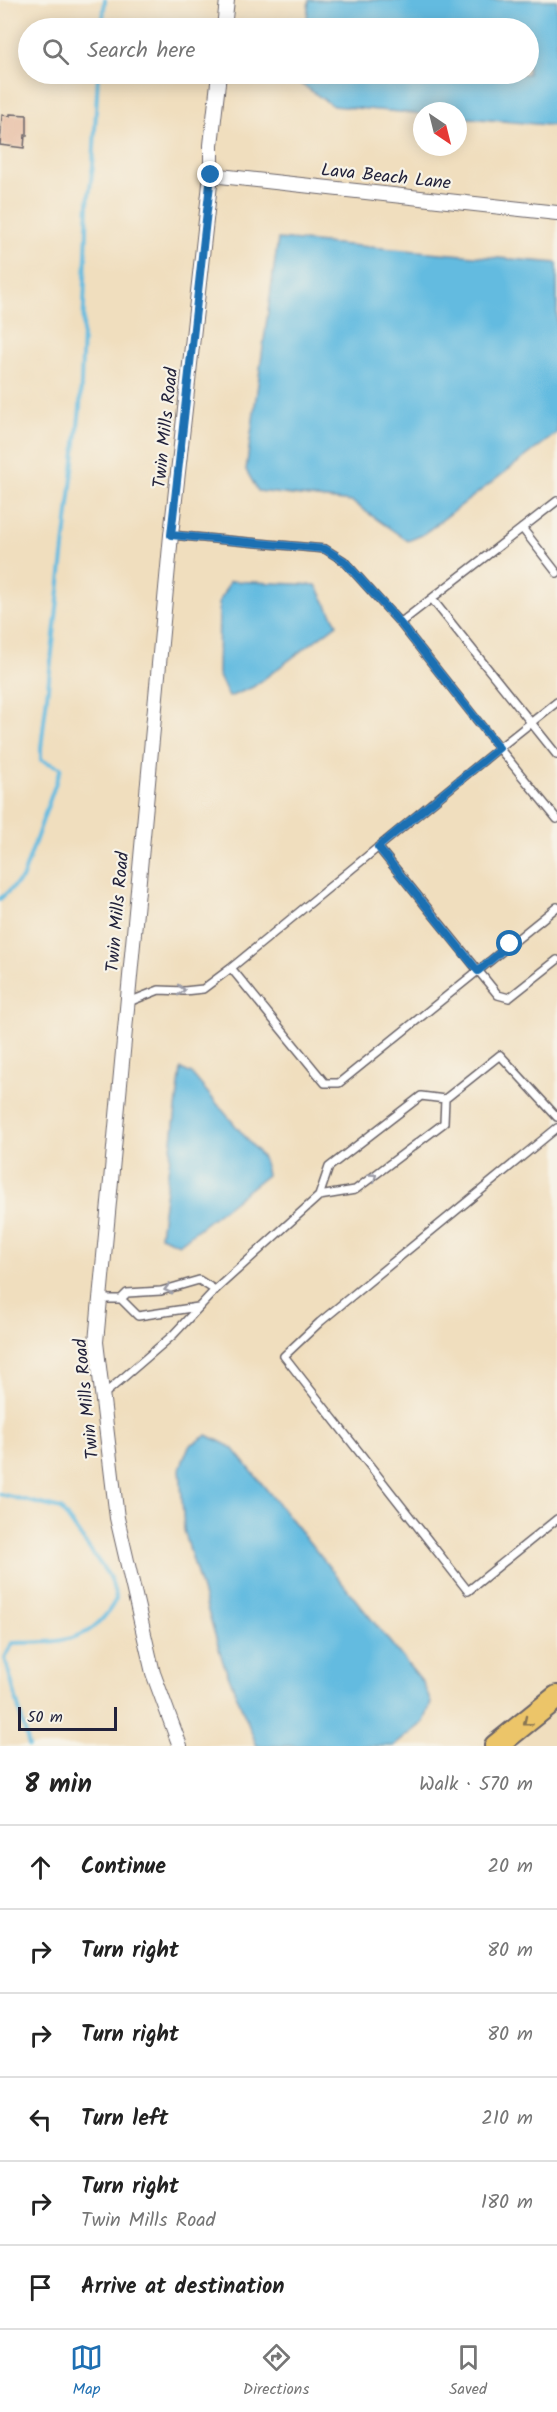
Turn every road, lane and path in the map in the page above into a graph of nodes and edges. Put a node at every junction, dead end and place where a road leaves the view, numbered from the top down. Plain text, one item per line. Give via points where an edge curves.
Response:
1 (227, 0) edge
2 (225, 18) edge
3 (218, 84) edge
4 (211, 175) junction
5 (557, 213) edge
6 (557, 501) edge
7 (522, 528) junction
8 (171, 535) junction
9 (557, 573) edge
10 (432, 599) junction
11 (400, 623) junction
12 (557, 702) edge
13 (532, 722) junction
14 (499, 748) junction
15 (557, 755) edge
16 (557, 819) edge
17 (378, 847) junction
18 (557, 907) edge
19 (557, 960) edge
20 (231, 968) junction
21 (478, 971) junction
22 (126, 1003) junction
23 (445, 1099) junction
24 (557, 1117) edge
25 (557, 1128) edge
26 (319, 1196) junction
27 (215, 1290) junction
28 (100, 1299) junction
29 (121, 1299) junction
30 (198, 1307) junction
31 (102, 1396) junction
32 (557, 1519) edge
33 (557, 1697) edge
34 (180, 1746) edge
35 (496, 1746) edge

1 - 2 street
3 - 4 street, Twin Mills Road
4 - 5 street, Lava Beach Lane
4 - 8 street, Twin Mills Road
6 - 7 lane
7 - 9 lane
7 - 10 lane
8 - 11 lane via 325,549 344,561
8 - 22 street, Twin Mills Road
10 - 11 lane
10 - 13 lane
11 - 14 lane
12 - 13 lane
13 - 14 lane
13 - 15 lane
14 - 16 lane
14 - 17 lane
17 - 20 lane
17 - 21 lane
18 - 21 lane
19 - 21 lane via 509,998 498,995
20 - 21 lane via 325,1083 339,1083
22 -> 20 lane via 159,990 203,989
22 - 28 street, Twin Mills Road
23 - 24 lane via 500,1055
23 - 26 lane via 421,1096 329,1167
26 -> 23 lane via 355,1190 444,1123
25 - 32 lane via 320,1322 284,1356 468,1591
26 - 27 lane
27 -> 29 lane via 200,1280 161,1292 127,1293
27 - 30 lane
28 - 29 lane
28 - 31 street, Twin Mills Road via 96,1342
29 - 30 lane via 138,1316
30 - 31 lane via 173,1335
31 - 34 street, Twin Mills Road via 117,1518 153,1673
33 -> 35 main road

